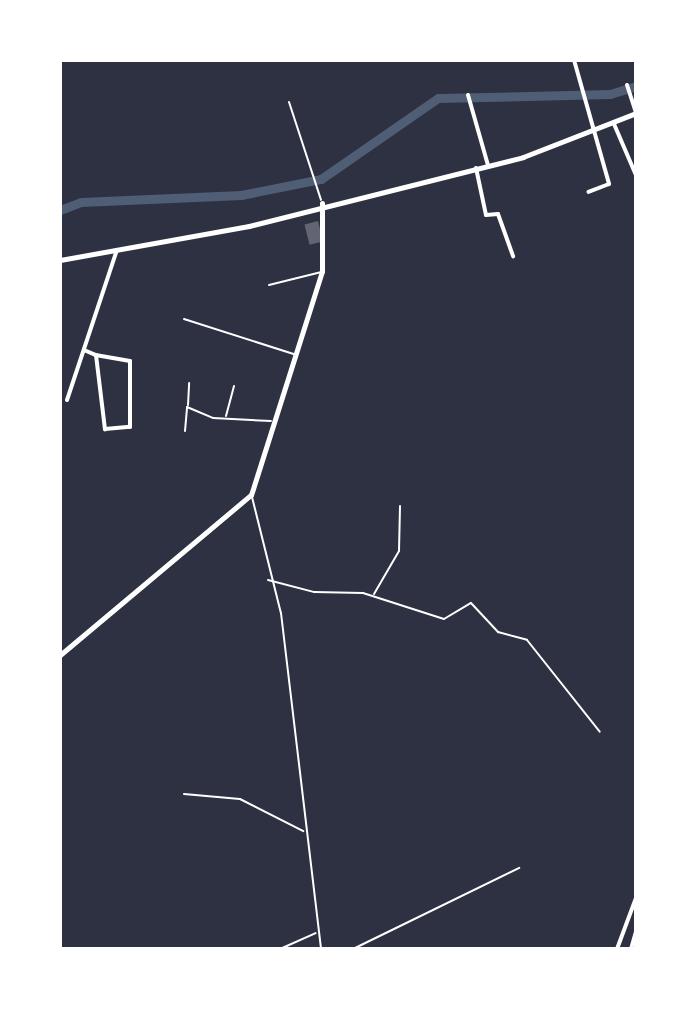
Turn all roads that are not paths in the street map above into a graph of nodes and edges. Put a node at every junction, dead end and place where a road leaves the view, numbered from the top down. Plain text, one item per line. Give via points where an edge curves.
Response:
1 (574, 60) edge
2 (627, 85) dead end
3 (468, 95) dead end
4 (289, 102) dead end
5 (636, 113) edge
6 (614, 124) junction
7 (594, 133) junction
8 (488, 165) junction
9 (476, 168) junction
10 (636, 175) edge
11 (588, 192) dead end
12 (322, 203) junction
13 (117, 250) junction
14 (513, 256) dead end
15 (60, 260) edge
16 (322, 271) junction
17 (269, 285) dead end
18 (184, 319) dead end
19 (84, 350) junction
20 (96, 355) junction
21 (295, 355) junction
22 (189, 383) dead end
23 (234, 386) dead end
24 (67, 400) dead end
25 (187, 407) junction
26 (226, 417) junction
27 (273, 420) junction
28 (185, 431) dead end
29 (251, 495) junction
30 (400, 506) dead end
31 (267, 579) junction
32 (373, 595) junction
33 (60, 655) edge
34 (600, 732) dead end
35 (184, 794) dead end
36 (304, 832) junction
37 (519, 868) dead end
38 (636, 898) edge
39 (636, 931) edge
40 (317, 933) junction
41 (280, 949) edge
42 (321, 949) edge
43 (353, 949) edge
44 (617, 949) edge
45 (631, 949) edge

1 - 7 street
2 - 5 street
3 - 8 street
4 - 12 lane
5 - 6 street
6 - 7 street
6 - 10 street
7 - 8 street
7 - 11 street via 609,184
8 - 9 street
9 - 12 street
9 - 14 street via 486,215 498,214
12 - 13 street via 249,226
12 - 16 street
13 - 15 street
13 - 19 street
16 - 17 lane
16 - 21 street
18 - 21 lane
19 - 20 street
19 - 24 street
20 - 20 street via 105,429 130,427 130,361
21 - 27 street
22 - 25 lane
23 - 26 lane
25 - 26 lane
25 - 28 lane
26 - 27 lane
27 - 29 street
29 - 31 lane
29 - 33 street
30 - 32 lane via 399,551
31 - 32 lane via 314,592
31 - 36 lane via 281,613
32 - 34 lane via 444,619 471,603 498,632 527,640
35 - 36 lane via 240,799
36 - 40 lane
37 - 43 lane
38 - 44 street
39 - 45 street
40 - 41 lane
40 - 42 lane

